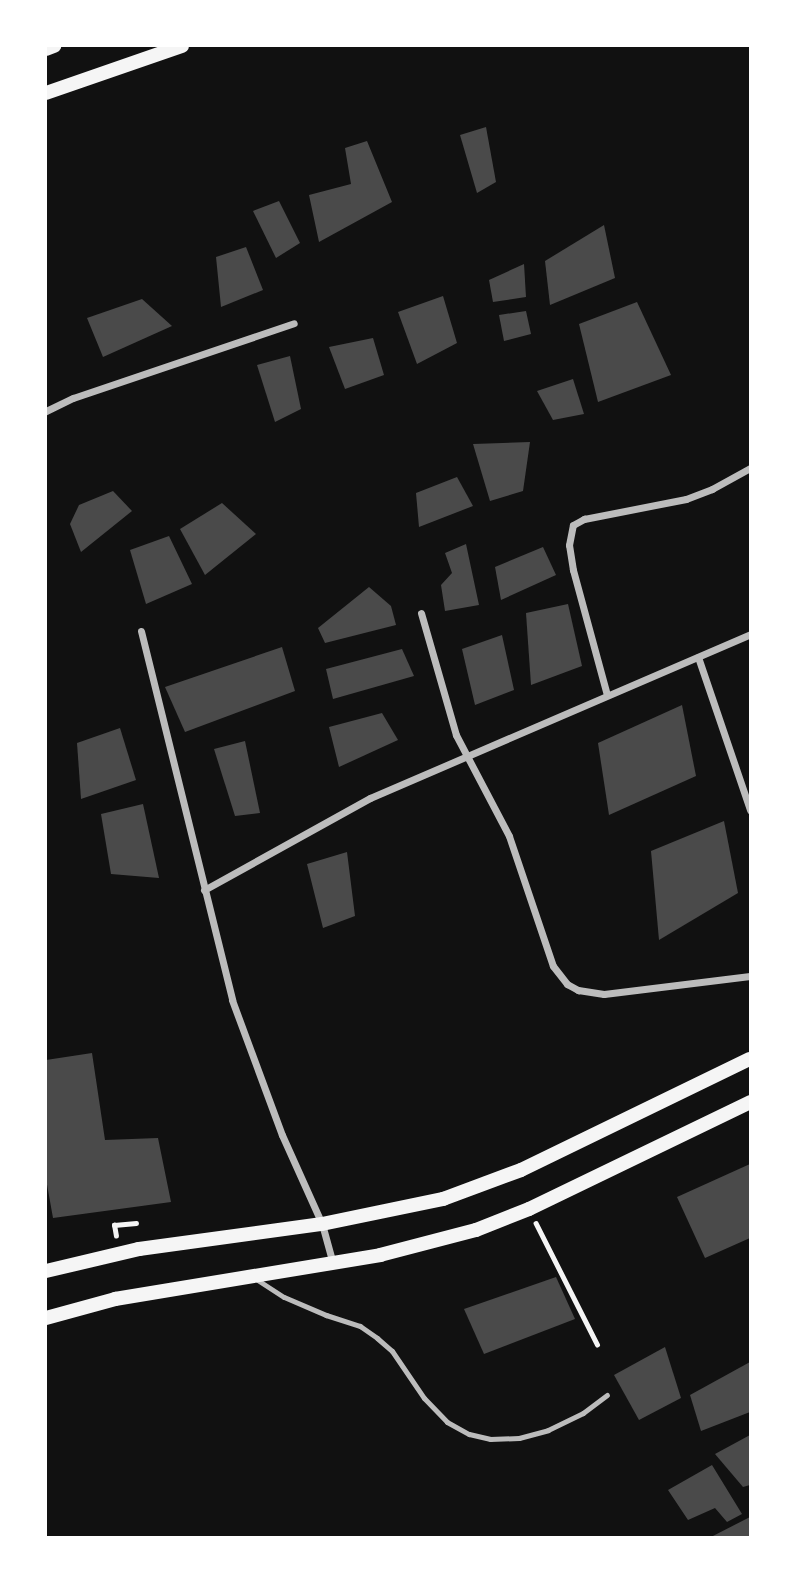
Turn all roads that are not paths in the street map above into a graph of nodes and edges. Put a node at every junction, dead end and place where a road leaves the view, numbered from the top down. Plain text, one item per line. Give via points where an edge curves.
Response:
1 (54, 46) edge
2 (183, 46) edge
3 (46, 49) edge
4 (46, 93) edge
5 (294, 323) dead end
6 (46, 411) edge
7 (751, 468) edge
8 (421, 613) dead end
9 (141, 631) dead end
10 (751, 634) edge
11 (698, 657) junction
12 (607, 695) junction
13 (465, 755) junction
14 (751, 810) edge
15 (204, 890) junction
16 (751, 976) edge
17 (751, 1059) edge
18 (751, 1102) edge
19 (321, 1224) junction
20 (333, 1264) junction
21 (46, 1272) edge
22 (253, 1277) junction
23 (46, 1318) edge
24 (607, 1395) dead end

1 - 3 main road
2 - 4 main road
5 - 6 street
7 - 12 street via 686,499 573,525 569,536 573,570
8 - 13 street via 446,706
9 - 15 street
10 - 11 street
11 - 12 street
11 - 14 street
12 - 13 street
13 - 15 street via 348,810
13 - 16 street via 509,836 553,966 567,984 604,993
15 - 19 street via 249,1051
17 - 19 main road via 521,1170 443,1199
18 - 20 main road via 529,1209 431,1244
19 - 20 street
19 - 21 main road via 139,1249
20 - 22 main road
22 - 23 main road via 115,1299
22 - 24 lane via 284,1297 360,1326 377,1338 392,1351 424,1398 447,1422 469,1434 519,1438 571,1419

